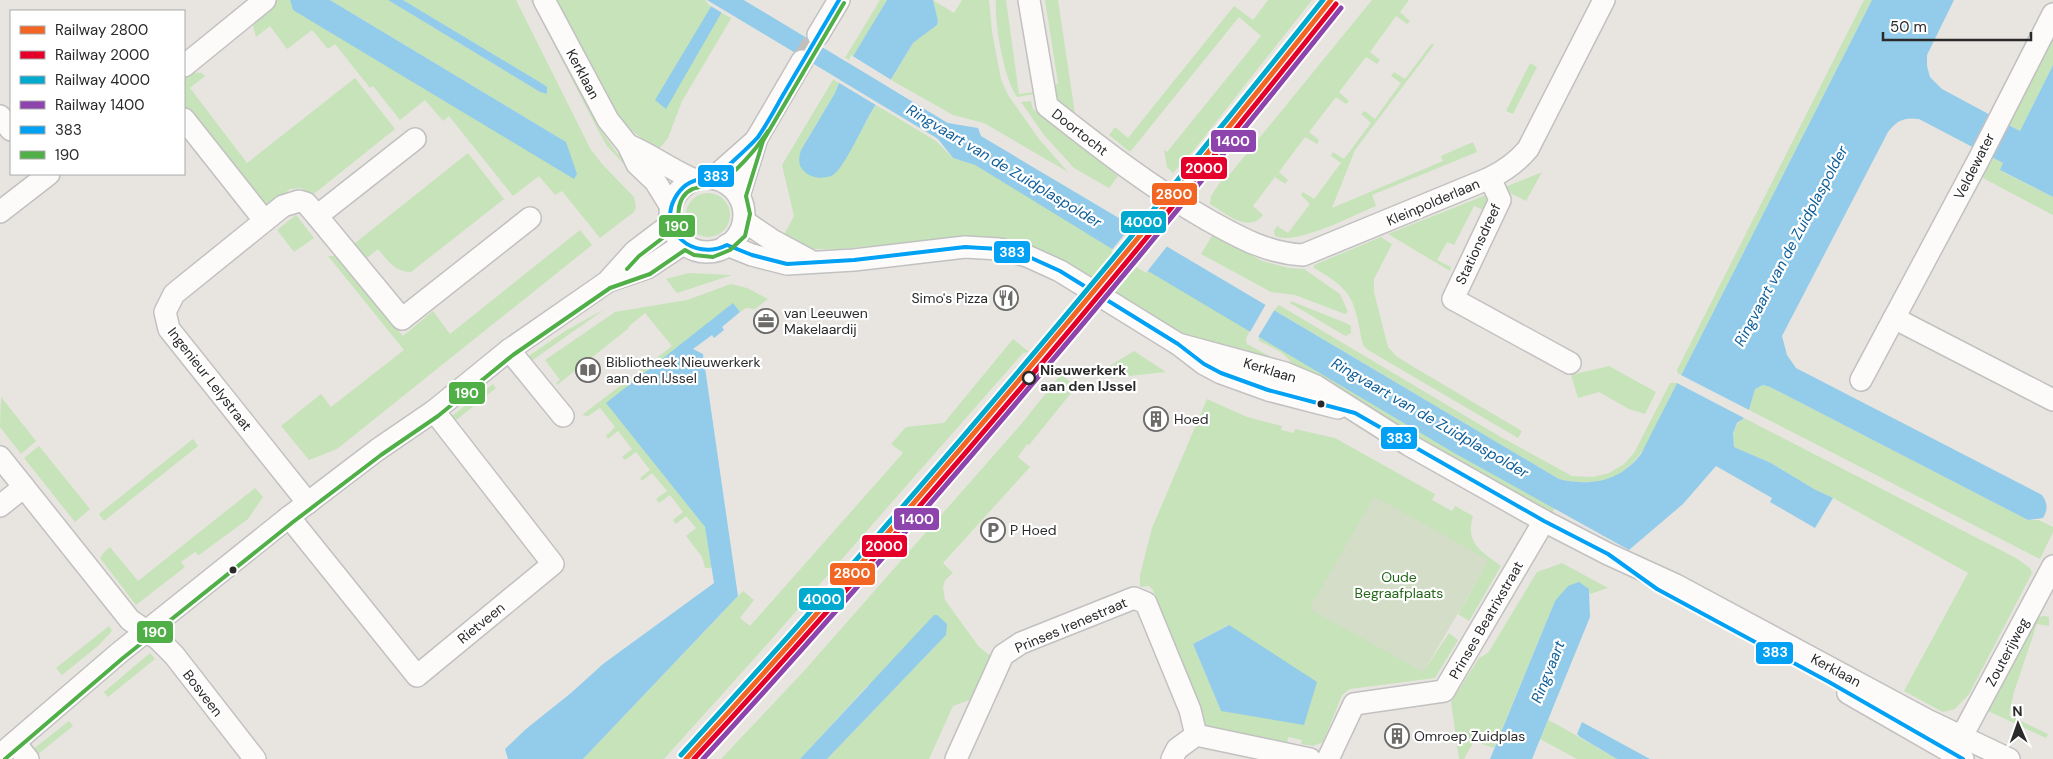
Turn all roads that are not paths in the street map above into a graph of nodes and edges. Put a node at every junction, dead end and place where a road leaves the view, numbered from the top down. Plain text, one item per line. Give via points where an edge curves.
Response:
1 (265, 0) edge
2 (544, 0) edge
3 (839, 0) edge
4 (1030, 0) edge
5 (1604, 0) edge
6 (2053, 14) edge
7 (818, 35) tunnel mouth
8 (802, 61) tunnel mouth
9 (185, 65) edge
10 (0, 116) edge
11 (185, 120) edge
12 (10, 129) edge
13 (757, 138) junction
14 (415, 139) dead end
15 (628, 145) junction
16 (46, 175) edge
17 (1490, 178) junction
18 (704, 179) junction
19 (739, 196) junction
20 (1178, 203) joint
21 (0, 212) edge
22 (672, 215) junction
23 (317, 216) junction
24 (530, 218) dead end
25 (264, 220) junction
26 (744, 220) junction
27 (685, 243) junction
28 (727, 245) junction
29 (811, 261) junction
30 (607, 282) junction
31 (1894, 318) junction
32 (509, 350) junction
33 (1570, 363) dead end
34 (1861, 380) dead end
35 (2053, 400) edge
36 (434, 411) junction
37 (563, 416) dead end
38 (0, 457) edge
39 (24, 487) junction
40 (308, 503) junction
41 (0, 506) edge
42 (289, 517) junction
43 (1544, 521) junction
44 (2053, 566) edge
45 (146, 632) junction
46 (1196, 735) junction
47 (14, 752) edge
48 (1957, 752) edge
49 (255, 759) edge
50 (956, 759) edge
51 (1172, 759) edge
52 (1310, 759) edge
53 (1328, 759) edge
54 (2009, 759) edge

1 - 9 street
2 - 15 street, Kerklaan via 608,120
3 - 7 street
4 - 20 street, Doortocht via 1047,106 1099,148
5 - 17 street, Kleinpolderlaan via 1528,149 1506,170
6 - 31 street, Veldewater
8 - 13 street
10 - 12 street
11 - 25 street
13 - 18 street
13 - 19 street
14 - 23 street
15 - 18 street, Kerklaan via 676,172
15 - 22 street, Kerklaan via 636,164 655,181
16 - 21 street
17 - 20 street, Kleinpolderlaan via 1303,255 1252,244
17 - 33 street, Stationsdreef via 1500,200 1453,299
18 - 19 street via 728,184
18 - 22 street via 682,187 674,200
19 - 26 street
22 - 27 street via 679,238
22 - 30 street
23 - 24 street, Ingenieur Lelystraat via 402,318
23 - 25 street, Ingenieur Lelystraat via 306,203 299,201 283,206
25 - 40 street, Ingenieur Lelystraat via 174,294 165,312 166,320 169,329
26 - 28 street via 740,232
26 - 29 street, Kerklaan
27 - 28 street via 706,251
27 - 30 street via 647,268
28 - 29 street, Kerklaan via 788,264
29 - 43 street, Kerklaan via 854,260 965,247 999,248 1027,256 1060,271 1178,344 1204,364 1268,390 1355,412
30 - 32 street
31 - 34 street, Veldewater
31 - 35 street
32 - 36 street
32 - 37 street
36 - 40 street
36 - 42 street, Rietveen via 553,564 417,676
38 - 39 street, Bosveen
39 - 41 street
39 - 45 street, Bosveen via 130,620
40 - 42 street
42 - 45 street
43 - 48 street, Kerklaan via 1676,585
43 - 53 street, Prinses Beatrixstraat via 1444,691 1354,704
44 - 48 street, Zouterijweg
45 - 47 street via 119,653
45 - 49 street, Bosveen via 174,655
46 - 50 street, Prinses Irenestraat via 1190,710 1146,603 1134,598 1021,643 1002,655
46 - 51 street via 1177,749
46 - 52 street
48 - 54 street, Kerklaan

